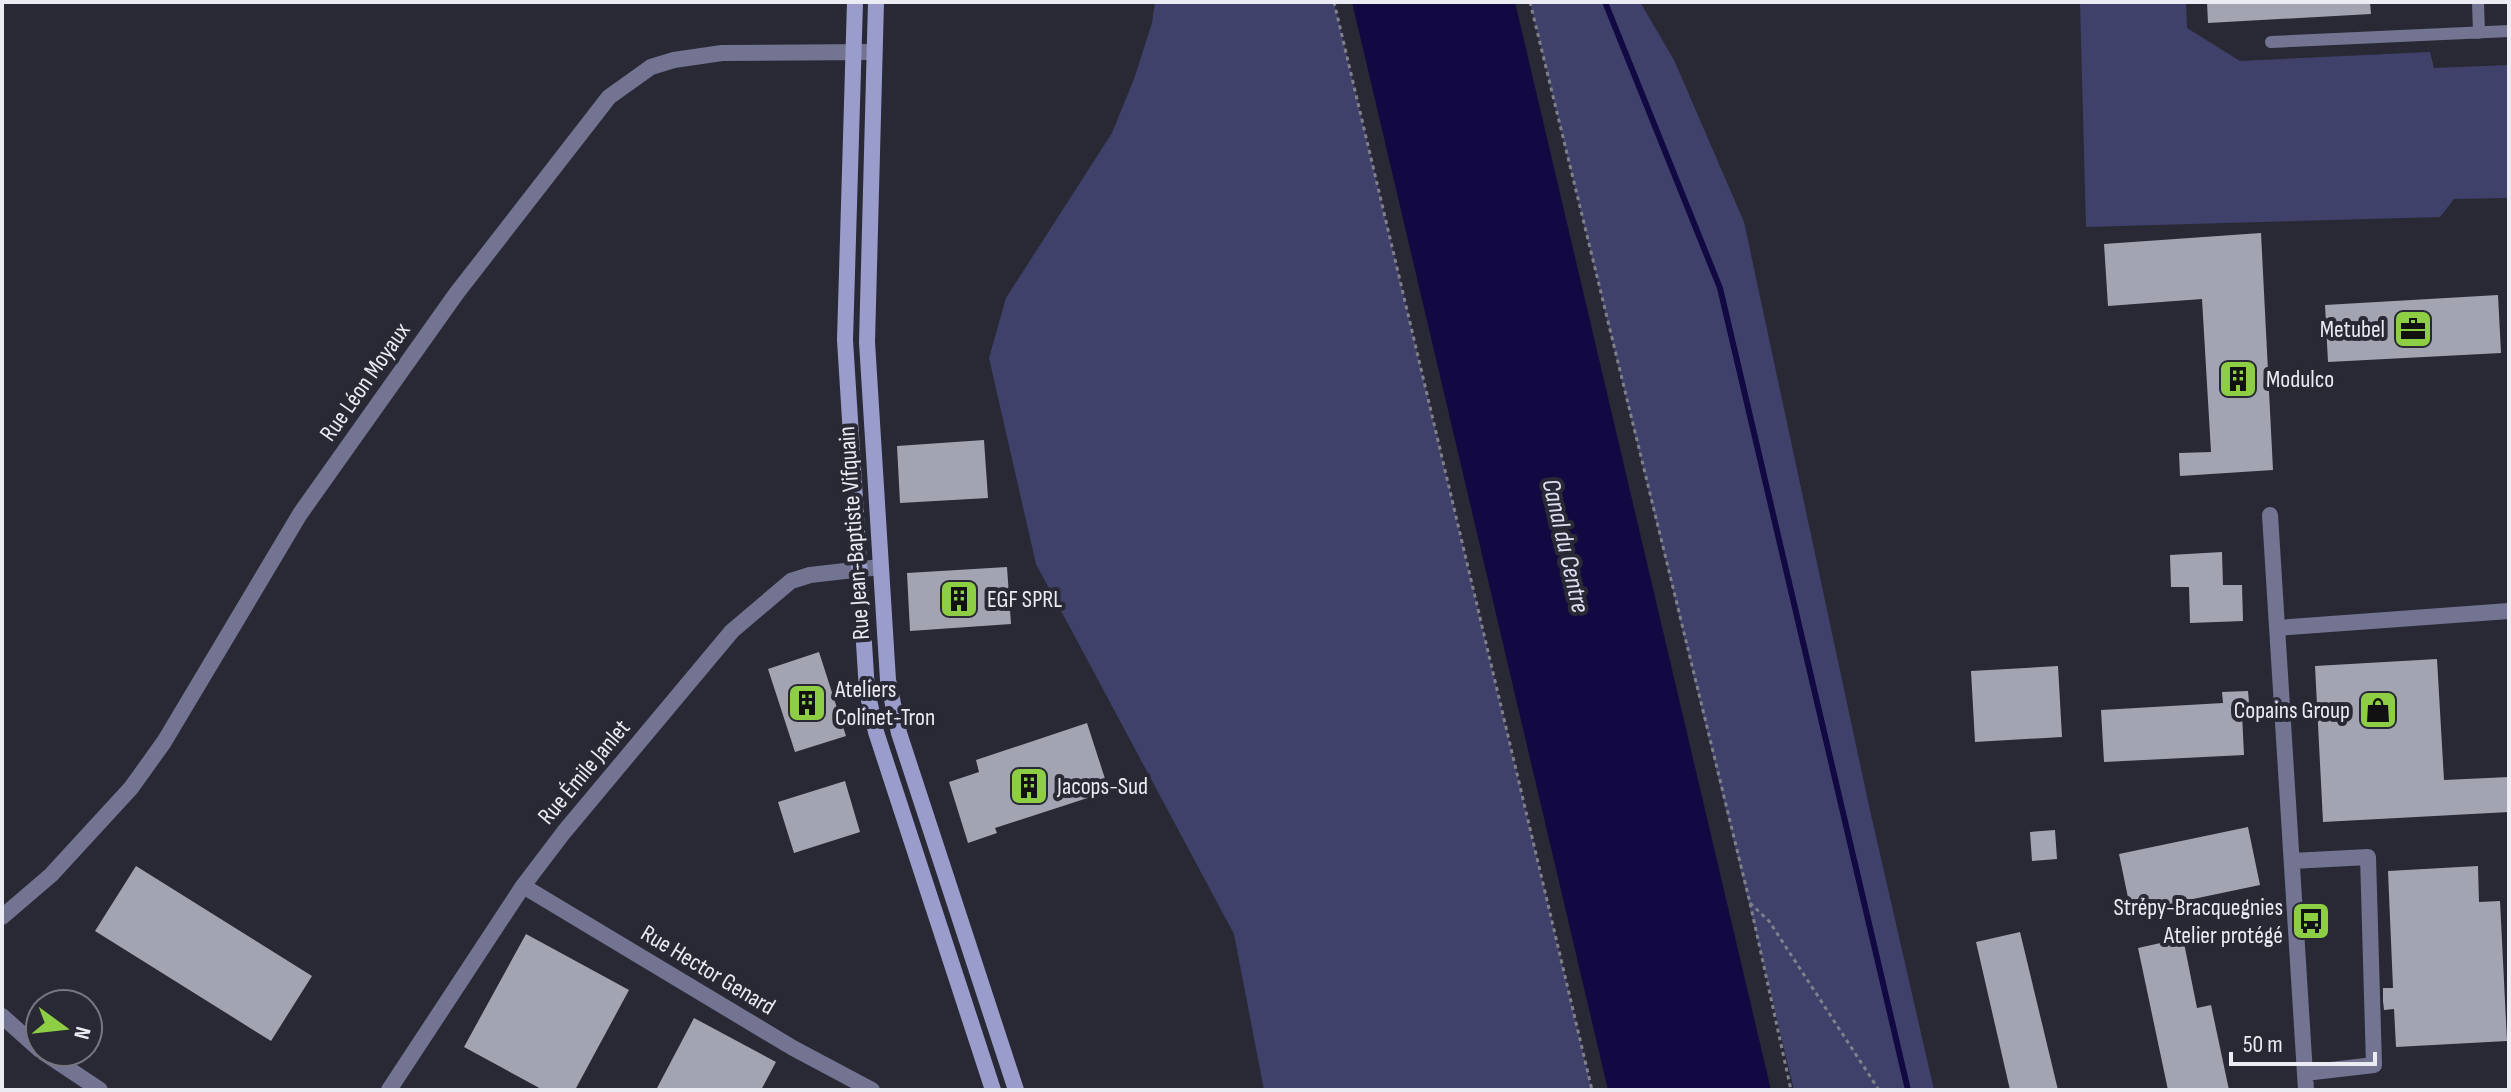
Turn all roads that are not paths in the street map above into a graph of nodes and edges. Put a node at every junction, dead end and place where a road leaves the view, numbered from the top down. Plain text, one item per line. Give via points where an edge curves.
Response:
1 (855, 2) edge
2 (876, 2) edge
3 (2478, 2) edge
4 (2509, 31) edge
5 (2479, 33) junction
6 (2271, 42) dead end
7 (874, 52) junction
8 (852, 53) junction
9 (2270, 515) dead end
10 (880, 567) junction
11 (859, 570) junction
12 (2509, 611) edge
13 (2277, 628) junction
14 (2292, 861) junction
15 (523, 886) junction
16 (2, 917) edge
17 (2, 1016) edge
18 (24, 1036) edge
19 (67, 1068) edge
20 (2306, 1082) edge
21 (100, 1090) edge
22 (389, 1090) edge
23 (872, 1090) edge
24 (993, 1090) edge
25 (1016, 1090) edge

1 - 8 street, Rue Jean-Baptiste Vifquain
2 - 7 street, Rue Jean-Baptiste Vifquain
3 - 5 lane
4 - 5 lane
5 - 6 lane
7 - 8 street, Rue Léon Moyaux
7 - 10 street, Rue Jean-Baptiste Vifquain via 867,342
8 - 11 street, Rue Jean-Baptiste Vifquain via 845,340
8 - 16 street, Rue Léon Moyaux via 722,53 674,60 651,67 609,97 456,294 300,514 131,788 51,875
9 - 13 street
10 - 11 street, Rue Émile Janlet
10 - 25 street, Rue Jean-Baptiste Vifquain via 888,680 899,733
11 - 15 street, Rue Émile Janlet via 791,581 732,631
11 - 24 street, Rue Jean-Baptiste Vifquain via 871,711
12 - 13 street
13 - 14 street
14 - 20 street
14 - 20 street via 2368,857 2374,1065
15 - 22 street, Rue Émile Janlet
15 - 23 street, Rue Hector Genard
17 - 18 street
19 - 21 street

